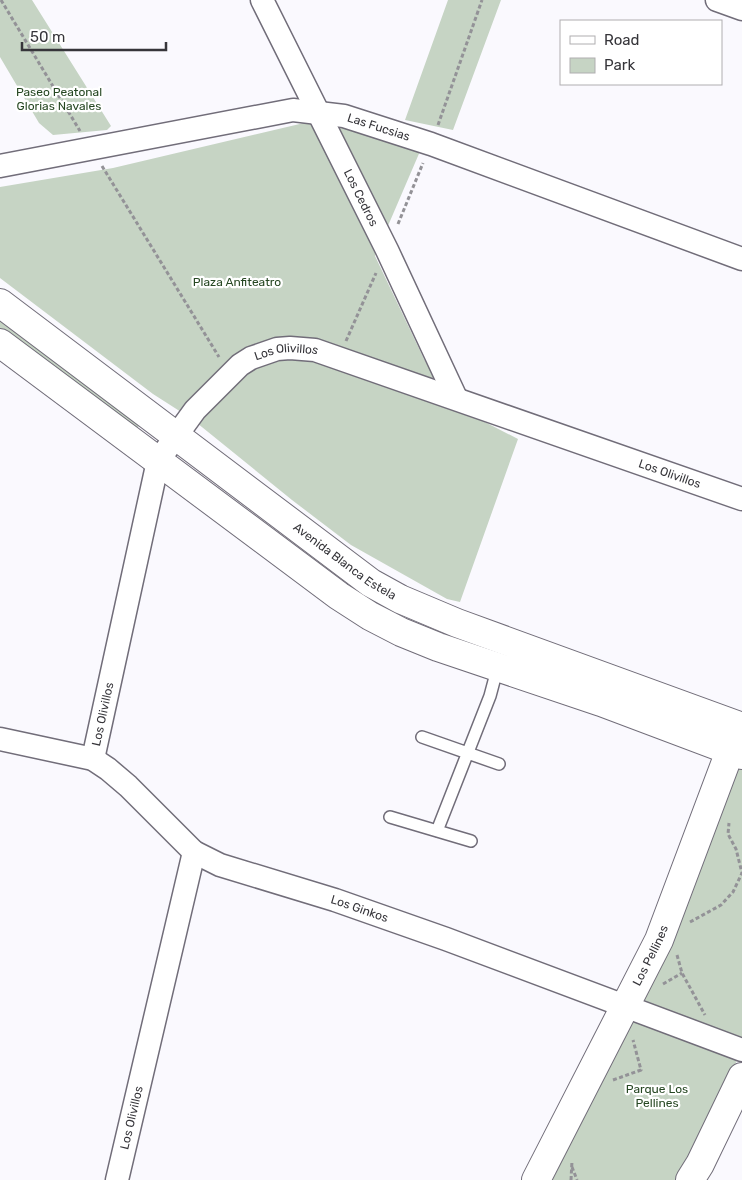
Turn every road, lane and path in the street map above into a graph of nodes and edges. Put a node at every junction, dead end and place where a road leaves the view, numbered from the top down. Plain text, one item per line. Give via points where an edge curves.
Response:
1 (1, 0) edge
2 (262, 0) edge
3 (482, 0) edge
4 (717, 0) edge
5 (742, 9) edge
6 (318, 112) junction
7 (431, 144) junction
8 (91, 148) junction
9 (0, 166) edge
10 (387, 250) junction
11 (742, 259) edge
12 (0, 303) edge
13 (0, 343) edge
14 (338, 360) junction
15 (230, 374) junction
16 (456, 398) junction
17 (175, 436) junction
18 (158, 461) junction
19 (742, 499) edge
20 (498, 666) junction
21 (741, 724) edge
22 (422, 737) dead end
23 (0, 739) edge
24 (468, 753) junction
25 (736, 753) edge
26 (93, 759) junction
27 (499, 764) dead end
28 (729, 816) dead end
29 (390, 817) dead end
30 (437, 831) junction
31 (471, 841) dead end
32 (194, 852) junction
33 (685, 930) dead end
34 (678, 947) dead end
35 (625, 1006) junction
36 (720, 1041) junction
37 (742, 1050) edge
38 (742, 1077) edge
39 (572, 1166) dead end
40 (117, 1180) edge
41 (536, 1180) edge
42 (578, 1180) edge
43 (690, 1180) edge

1 - 8 path
2 - 6 street, Los Cedros
3 - 7 path
4 - 5 street
6 - 7 street, Las Fucsias via 344,116
6 - 8 street, Las Fucsias via 292,110
6 - 10 street, Los Cedros
7 - 10 path
7 - 11 street, Las Fucsias
8 - 9 street, Las Fucsias
8 - 15 path
10 - 14 path
10 - 16 street, Los Cedros
12 - 17 main road, Avenida Blanca Estela
13 - 18 main road
14 - 15 street, Los Olivillos via 302,348 277,349 251,358
14 - 16 street, Los Olivillos
15 - 17 street, Los Olivillos
16 - 19 street, Los Olivillos
17 - 18 street, Los Olivillos
17 - 21 main road, Avenida Blanca Estela via 371,583 400,600 523,648
18 - 20 main road via 370,616 438,647
18 - 26 street, Los Olivillos
20 - 24 lane
20 - 25 main road
21 - 25 main road, Los Pellines
22 - 24 lane
23 - 26 street, Los Ginkos
24 - 27 lane
24 - 30 lane
25 - 35 main road, Los Pellines via 660,940
26 - 32 street, Los Ginkos via 108,768
28 - 33 path via 728,834 742,873 733,892 721,905 690,922
29 - 30 lane
30 - 31 lane
32 - 35 street, Los Ginkos via 220,865 446,939
32 - 40 street, Los Olivillos
34 - 36 path via 682,973
35 - 36 street, Los Ginkos
35 - 41 main road, Los Pellines
36 - 37 street, Los Ginkos
38 - 43 main road
39 - 42 path

